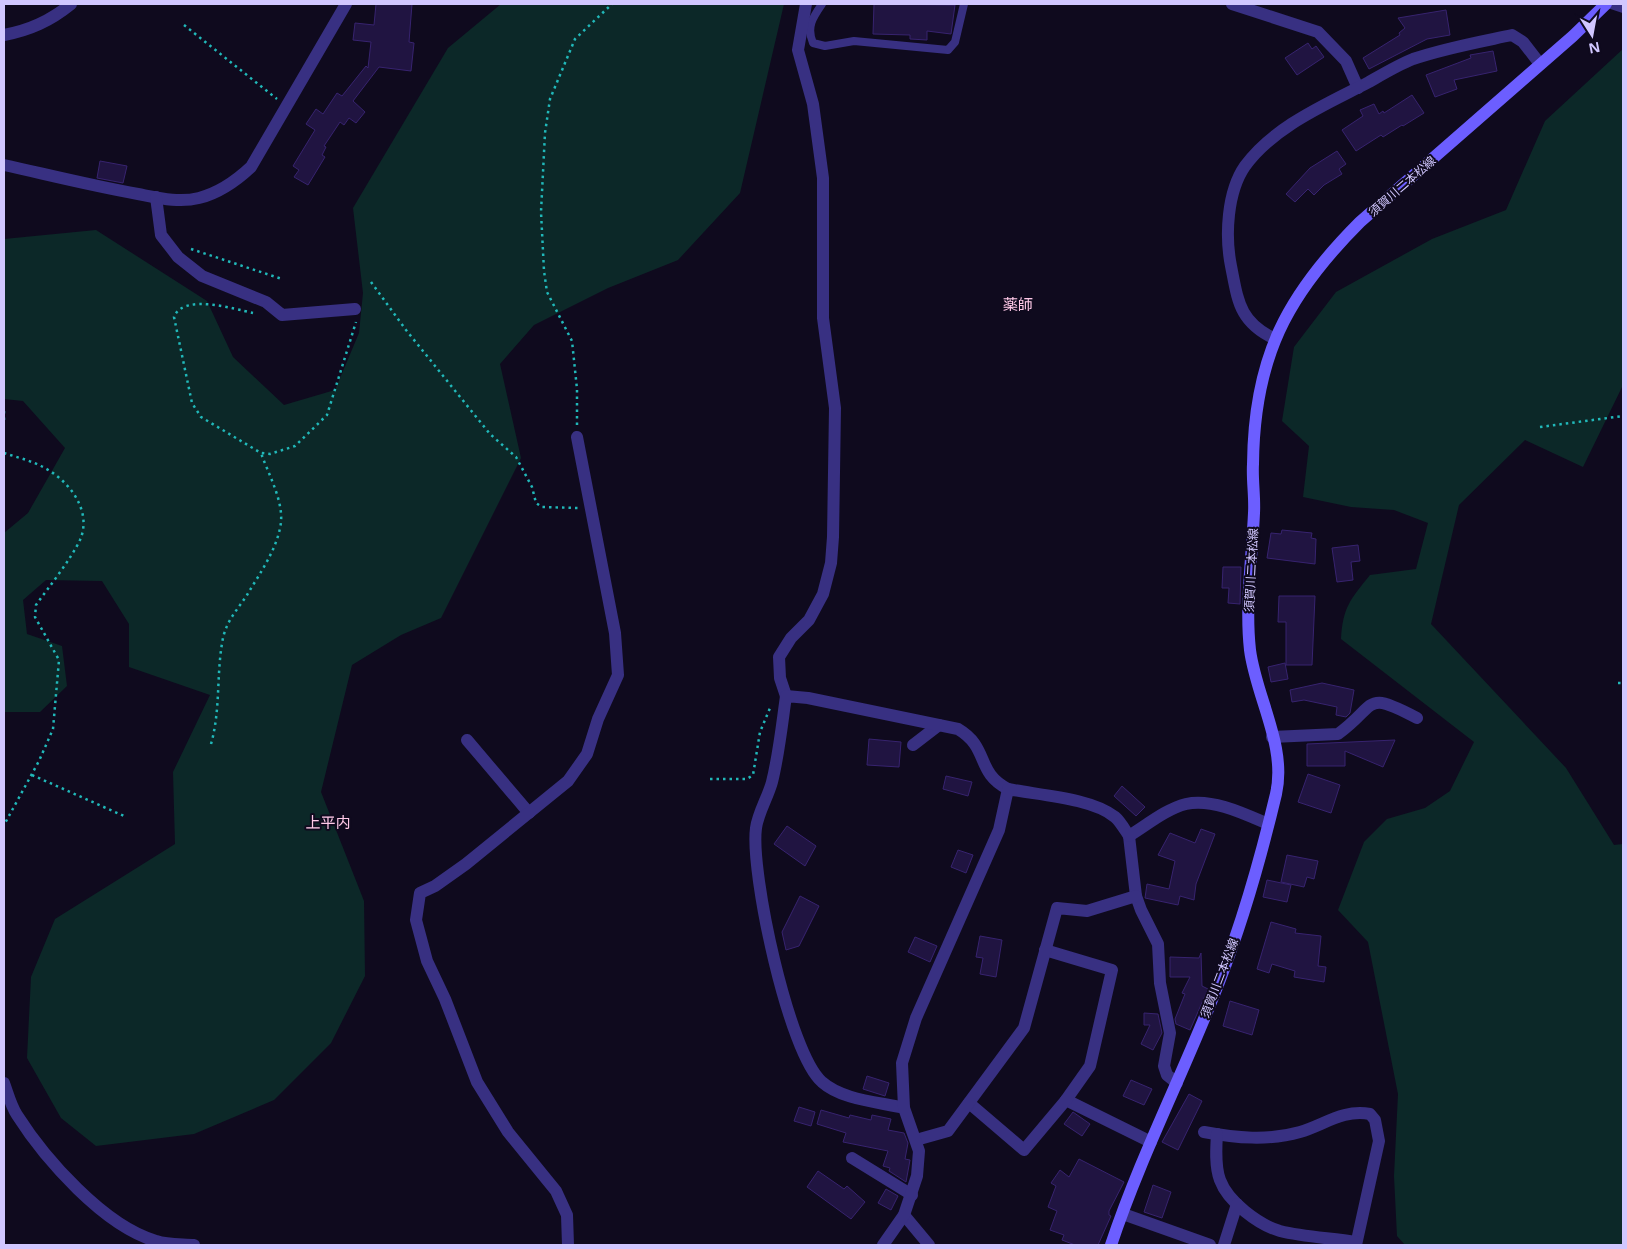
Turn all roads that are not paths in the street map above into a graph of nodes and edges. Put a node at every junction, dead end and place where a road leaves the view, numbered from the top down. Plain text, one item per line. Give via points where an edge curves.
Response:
1 (71, 4) edge
2 (346, 4) edge
3 (806, 4) edge
4 (822, 4) edge
5 (964, 4) edge
6 (1232, 4) edge
7 (1607, 4) edge
8 (1623, 9) edge
9 (4, 35) edge
10 (1540, 64) junction
11 (1358, 88) junction
12 (4, 165) edge
13 (156, 197) junction
14 (355, 309) road end
15 (1274, 339) junction
16 (577, 437) road end
17 (786, 696) junction
18 (1417, 718) dead end
19 (938, 725) junction
20 (1272, 737) junction
21 (467, 740) dead end
22 (914, 745) dead end
23 (1008, 789) junction
24 (529, 813) junction
25 (1268, 824) junction
26 (1129, 836) junction
27 (1136, 896) junction
28 (1045, 950) junction
29 (4, 1083) edge
30 (1176, 1083) junction
31 (1066, 1100) junction
32 (969, 1103) junction
33 (904, 1108) junction
34 (1204, 1132) dead end
35 (1217, 1134) junction
36 (916, 1140) junction
37 (1151, 1142) junction
38 (852, 1158) dead end
39 (912, 1195) junction
40 (1237, 1204) junction
41 (1122, 1214) junction
42 (904, 1215) junction
43 (1356, 1244) edge
44 (194, 1245) edge
45 (568, 1245) edge
46 (883, 1245) edge
47 (928, 1245) edge
48 (1111, 1245) edge
49 (1210, 1245) edge
50 (1224, 1245) edge

1 - 9 street via 32,29
2 - 13 street via 250,167 233,182 199,198 181,201
3 - 17 street via 798,50 813,104 823,178 823,318 835,408 833,537 831,563 823,594 809,620 791,638 779,657 780,678
4 - 5 lane via 812,19 809,34 813,43 825,46 854,41 948,50 955,42
6 - 11 street via 1318,32 1346,62
7 - 8 lane
7 - 10 main road, 須賀川二本松線
10 - 11 street via 1524,42 1512,35 1410,60
10 - 15 main road, 須賀川二本松線 via 1360,222 1328,255 1306,282
11 - 15 street via 1294,124 1260,149 1244,168 1234,194 1228,236 1236,290 1245,317 1259,331
12 - 13 street
13 - 14 street via 161,235 178,257 202,276 266,302 282,315
15 - 20 main road, 須賀川二本松線 via 1265,369 1256,428 1248,618 1254,671
16 - 24 street via 614,633 618,675 598,719 588,754 568,781
17 - 19 street
17 - 33 street via 772,781 756,828 758,863 778,984 806,1060 822,1083 843,1093
18 - 20 street via 1380,702 1370,704 1338,734
19 - 22 street
19 - 23 street via 958,729 969,736 979,748 986,771 996,783
20 - 25 main road, 須賀川二本松線 via 1279,772
21 - 24 street
23 - 26 street via 1103,810 1116,817
23 - 33 street via 999,830 916,1018 902,1063
24 - 45 street via 466,864 420,893 416,920 427,961 477,1082 508,1132 556,1191 566,1215
25 - 26 street via 1227,808 1188,804 1174,808
25 - 30 main road, 須賀川二本松線 via 1241,921
26 - 27 street
27 - 28 street via 1087,912 1057,908
27 - 30 street via 1158,944 1160,983 1170,1033 1164,1066 1167,1075
28 - 31 street via 1112,970 1090,1066
28 - 32 street via 1024,1028
29 - 44 street via 16,1113 75,1187 120,1224 148,1238
30 - 37 main road, 須賀川二本松線
31 - 32 street via 1024,1150
31 - 37 street
32 - 36 street via 948,1131
33 - 36 street
34 - 35 street
35 - 40 street via 1220,1181
35 - 43 street via 1268,1138 1300,1132 1344,1114 1370,1114 1375,1120 1379,1141
36 - 39 street via 919,1152
37 - 41 main road, 須賀川二本松線
38 - 39 street
39 - 42 street
40 - 43 street via 1264,1225 1281,1231
40 - 50 street
41 - 48 main road, 須賀川二本松線
41 - 49 street
42 - 46 street
42 - 47 street

